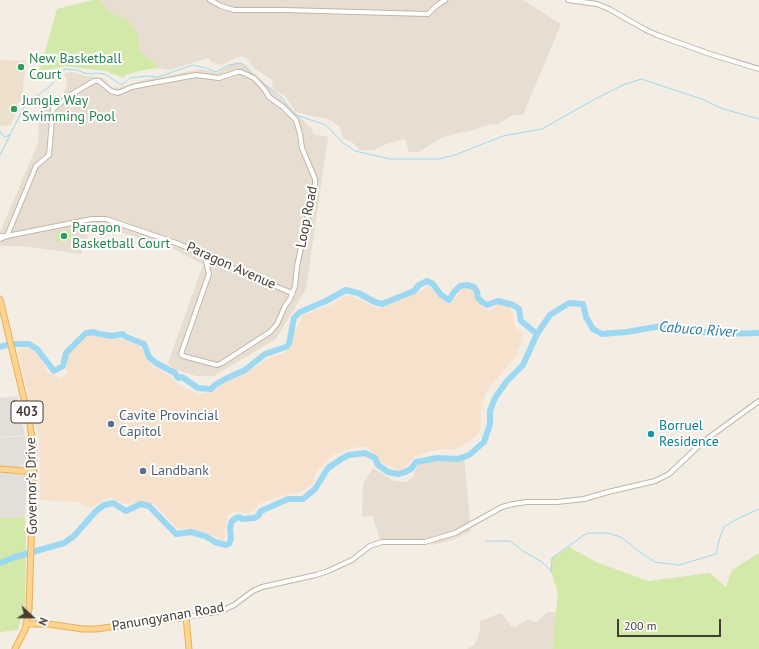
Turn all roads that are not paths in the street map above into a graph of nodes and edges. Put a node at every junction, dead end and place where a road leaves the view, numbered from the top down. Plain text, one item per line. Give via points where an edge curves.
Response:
1 (210, 0) edge
2 (445, 0) edge
3 (568, 0) edge
4 (759, 69) edge
5 (7, 236) junction
6 (0, 238) edge
7 (205, 257) junction
8 (292, 293) junction
9 (0, 299) edge
10 (759, 401) edge
11 (0, 469) edge
12 (34, 472) junction
13 (186, 617) junction
14 (26, 624) junction
15 (15, 649) edge
16 (189, 649) edge

1 - 2 street via 234,10 428,14
3 - 4 street via 597,4 658,35
5 - 6 street, Paragon Avenue
5 - 7 street, Paragon Avenue via 92,219 106,219 179,244
5 - 8 street, Loop Road via 36,166 49,155 53,109 72,94 94,81 99,81 112,92 118,93 132,87 196,75 219,78 241,72 254,78 269,97 296,120 302,148 315,179
7 - 8 street, Paragon Avenue
7 - 8 street, Loop Road via 209,274 181,350 183,356 214,364 222,363 274,329
9 - 12 main road, Governor's Drive / 403 via 32,437
10 - 13 street, Panungyanan Road via 704,441 669,474 655,481 584,499 512,504 455,533 425,542 382,542 370,546 352,560 328,571 262,587 222,611
11 - 12 main road
12 - 14 main road, Governor's Drive / 403 via 30,603
13 - 14 main road, Panungyanan Road via 96,629
13 - 16 main road
14 - 15 main road, Governor's Drive / 403

